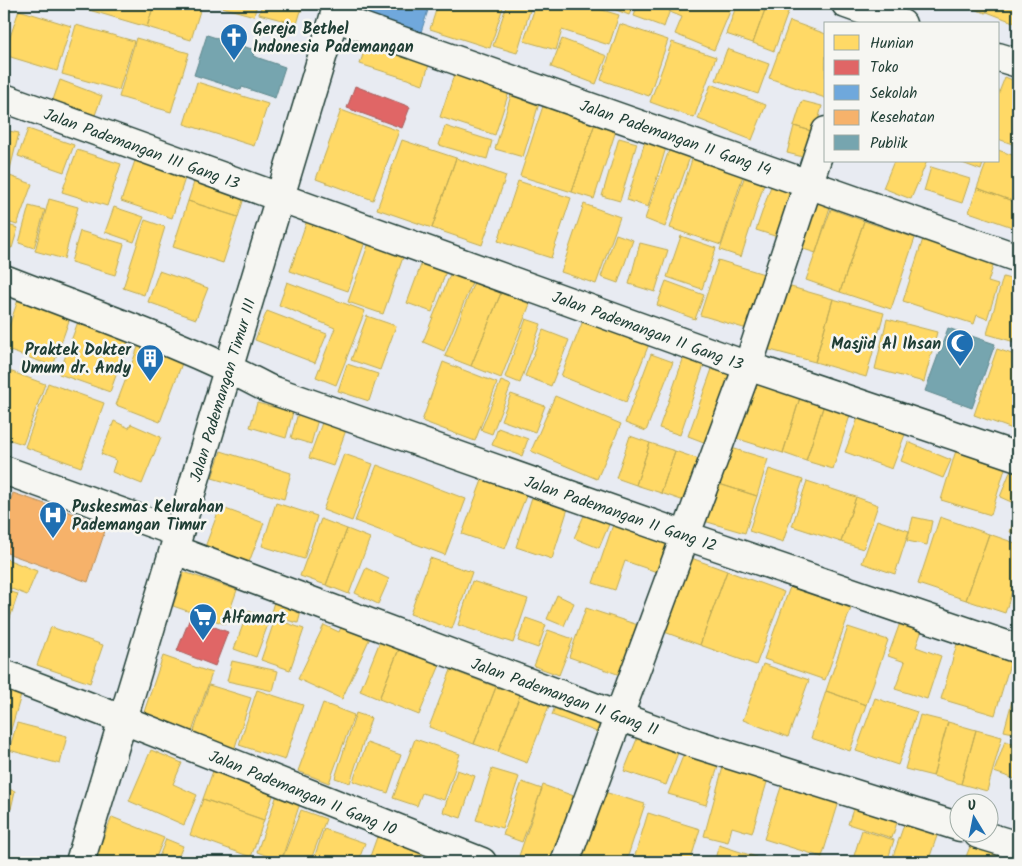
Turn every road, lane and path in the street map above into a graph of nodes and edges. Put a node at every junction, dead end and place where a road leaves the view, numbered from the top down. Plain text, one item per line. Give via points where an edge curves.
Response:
1 (336, 10) edge
2 (861, 11) edge
3 (896, 22) edge
4 (1000, 57) edge
5 (1018, 63) edge
6 (4, 98) edge
7 (824, 138) edge
8 (808, 184) junction
9 (280, 198) junction
10 (1018, 258) edge
11 (4, 279) edge
12 (748, 366) junction
13 (228, 368) junction
14 (1018, 457) edge
15 (4, 470) edge
16 (684, 535) junction
17 (177, 541) junction
18 (1018, 649) edge
19 (4, 674) edge
20 (618, 716) junction
21 (124, 720) junction
22 (950, 825) edge
23 (1000, 841) edge
24 (1018, 846) edge
25 (80, 862) edge
26 (482, 862) edge
27 (565, 862) edge

1 - 8 street, Jalan Pademangan II Gang 14
1 - 9 street, Jalan Pademangan Timur III
2 - 3 street
4 - 5 street
6 - 9 street, Jalan Pademangan III Gang 13
7 - 8 street
8 - 10 street, Jalan Pademangan II Gang 14
8 - 12 street
9 - 12 street, Jalan Pademangan II Gang 13
9 - 13 street, Jalan Pademangan Timur III
11 - 13 street, Jalan Pademangan II Gang 12
12 - 14 street, Jalan Pademangan II Gang 13
12 - 16 street
13 - 16 street, Jalan Pademangan II Gang 12 via 269,389
13 - 17 street, Jalan Pademangan Timur III
15 - 17 street, Jalan Pademangan II Gang 11
16 - 18 street, Jalan Pademangan II Gang 12
16 - 20 street
17 - 20 street, Jalan Pademangan II Gang 11
17 - 21 street, Jalan Pademangan Timur III
19 - 21 street, Jalan Pademangan II Gang 10
20 - 22 street, Jalan Pademangan II Gang 11
20 - 27 street
21 - 25 street, Jalan Pademangan Timur III
21 - 26 street, Jalan Pademangan II Gang 10
23 - 24 street

